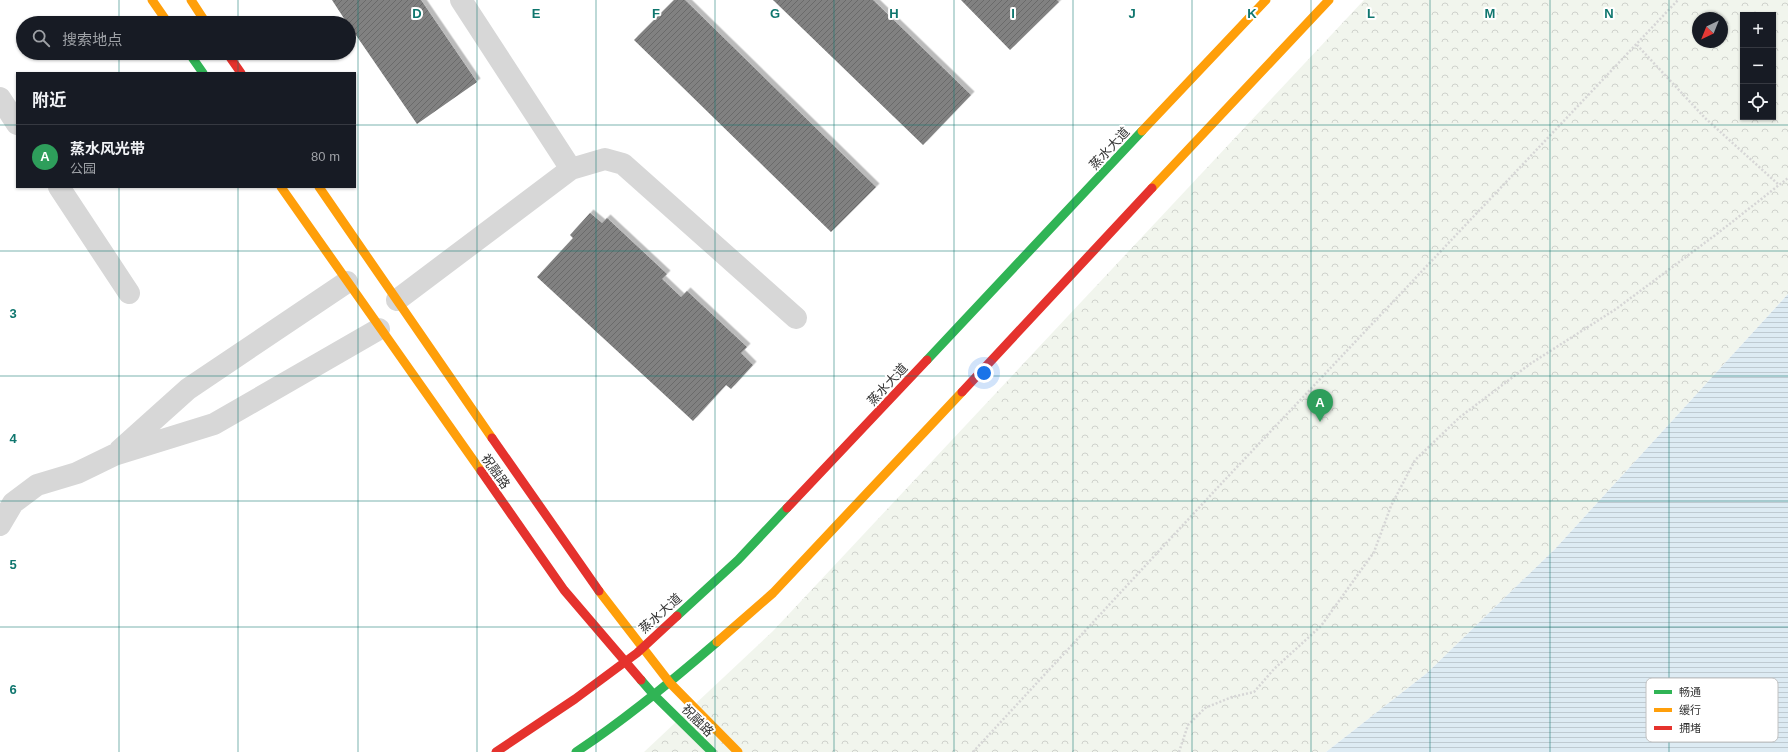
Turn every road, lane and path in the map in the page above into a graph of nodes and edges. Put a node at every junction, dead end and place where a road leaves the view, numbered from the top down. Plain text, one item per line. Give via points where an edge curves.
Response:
1 (152, 0) edge
2 (191, 0) edge
3 (461, 0) edge
4 (1266, 0) edge
5 (1329, 0) edge
6 (1678, 0) edge
7 (163, 16) edge
8 (201, 16) edge
9 (1636, 45) junction
10 (194, 60) edge
11 (232, 60) edge
12 (202, 72) edge
13 (240, 72) edge
14 (0, 98) edge
15 (16, 122) edge
16 (571, 169) junction
17 (1788, 178) edge
18 (1779, 185) junction
19 (60, 188) edge
20 (283, 188) edge
21 (320, 188) edge
22 (347, 282) junction
23 (129, 293) dead end
24 (397, 300) junction
25 (796, 318) dead end
26 (379, 329) junction
27 (114, 455) junction
28 (0, 525) edge
29 (642, 647) junction
30 (625, 661) junction
31 (670, 683) junction
32 (654, 695) junction
33 (496, 752) edge
34 (576, 752) edge
35 (712, 752) edge
36 (738, 752) edge
37 (974, 752) edge
38 (1179, 752) edge

1 - 7 main road
2 - 8 main road
3 - 16 street
4 - 29 main road, 蒸水大道 via 738,560
5 - 31 main road via 773,593
6 - 9 path
9 - 18 path via 1705,118
9 - 37 path via 1220,485
10 - 12 main road
11 - 13 main road
14 - 15 street
16 - 24 street
16 - 25 street via 605,159 623,164
17 - 18 path
18 - 38 path via 1616,309 1530,364 1460,417 1415,460 1391,506 1374,552 1321,626 1274,668 1254,692 1232,697 1205,708 1188,725
19 - 23 street
20 - 22 main road, 祝融路
21 - 24 main road, 祝融路
22 - 26 main road, 祝融路
22 - 27 street via 188,389
24 - 29 main road, 祝融路 via 586,576
26 - 27 street via 214,424
26 - 30 main road, 祝融路 via 564,590
27 - 28 street via 77,473 37,485 13,503
29 - 30 main road, 蒸水大道
29 - 31 main road, 祝融路
30 - 32 main road, 祝融路
30 - 33 main road, 蒸水大道 via 575,699
31 - 32 main road
31 - 36 main road, 祝融路
32 - 34 main road
32 - 35 main road, 祝融路

